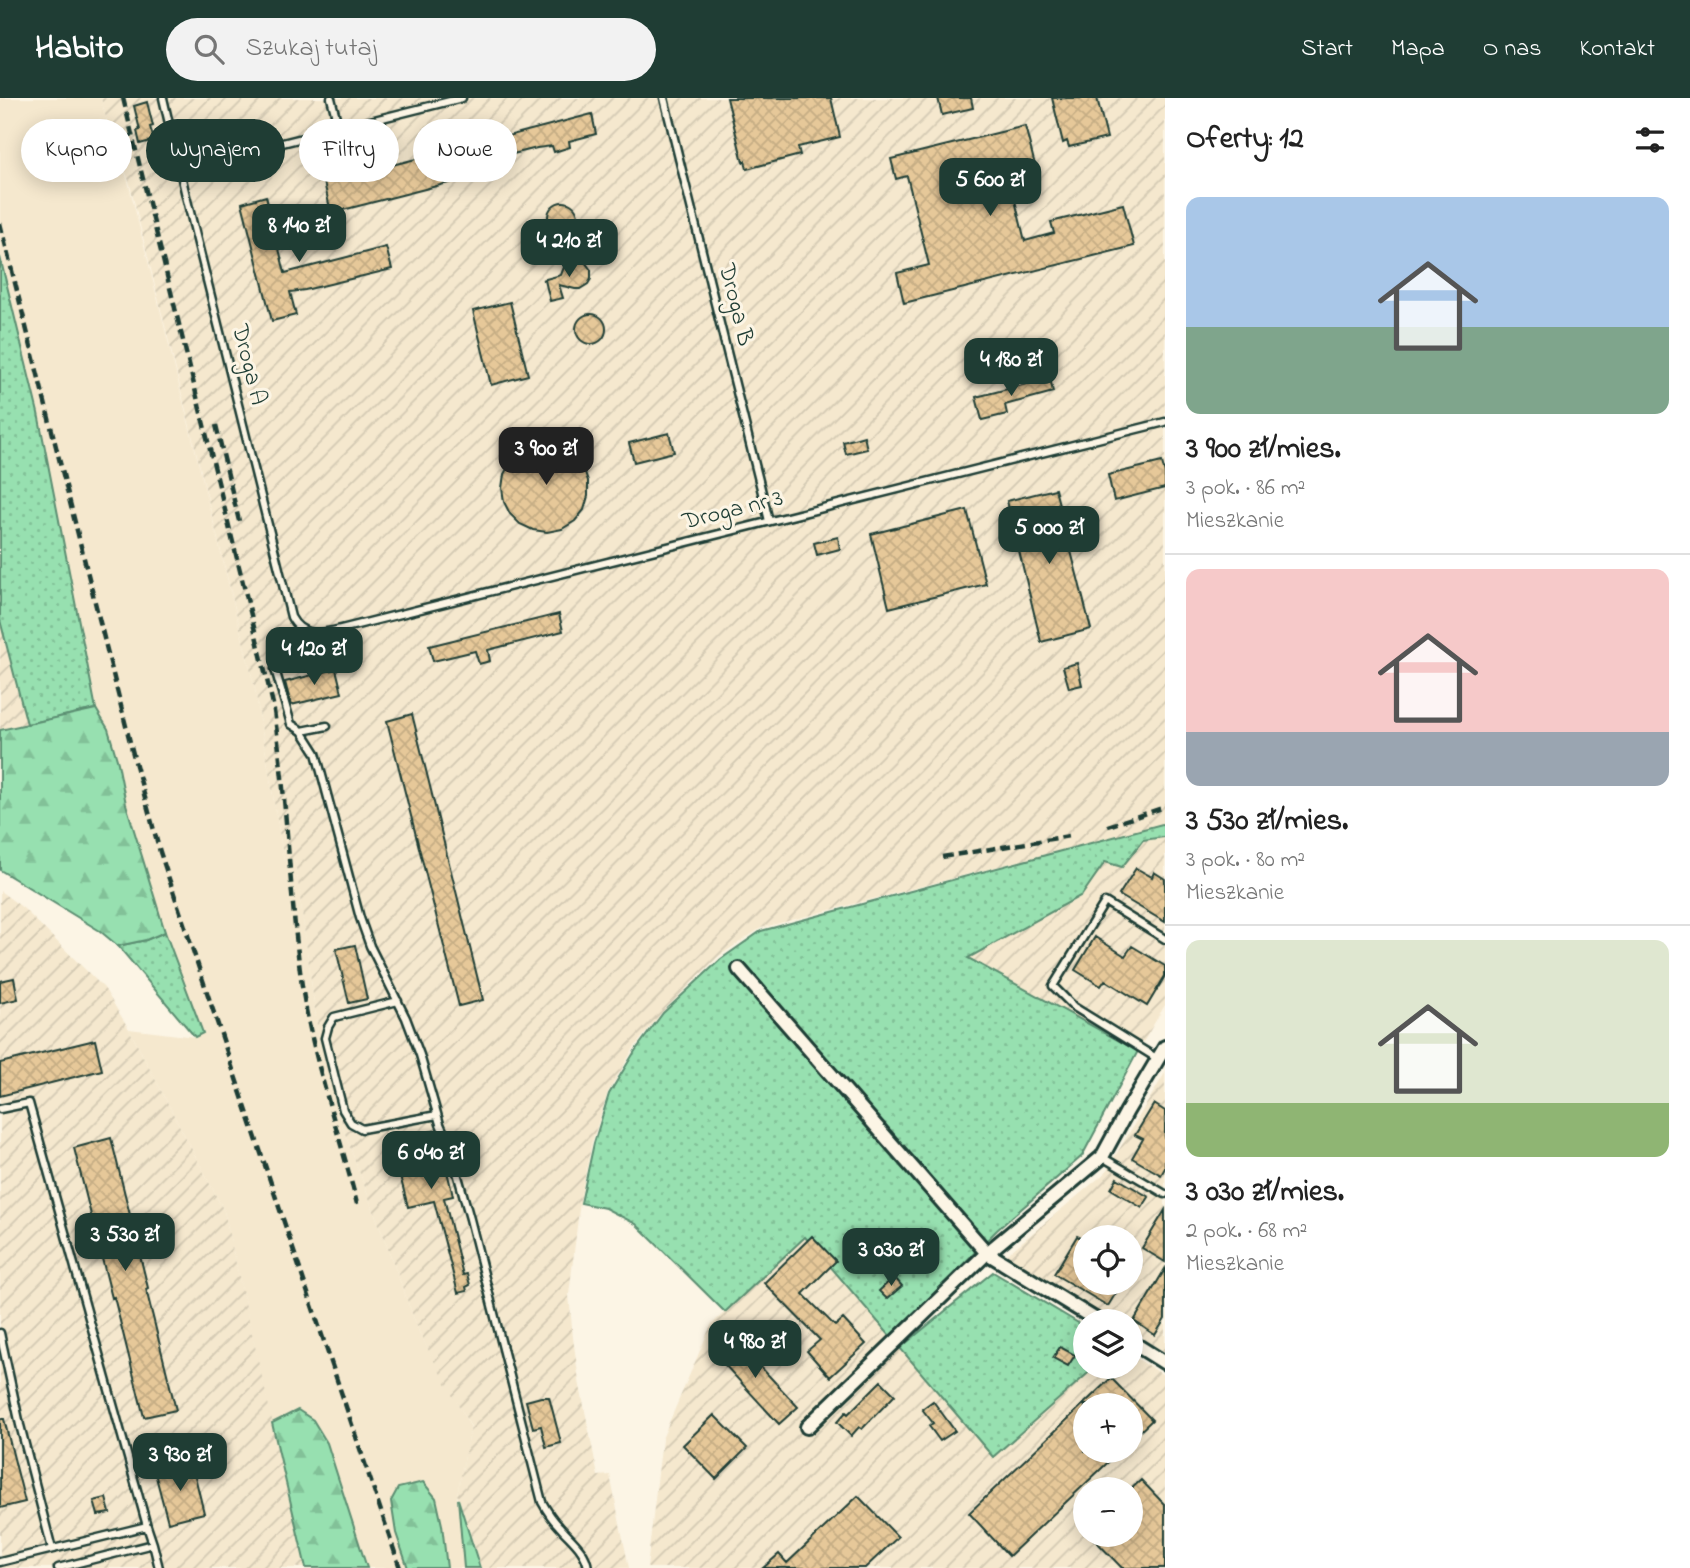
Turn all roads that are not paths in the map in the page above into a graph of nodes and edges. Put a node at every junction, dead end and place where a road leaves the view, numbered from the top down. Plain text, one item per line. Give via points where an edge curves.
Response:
1 (163, 98) edge
2 (331, 98) edge
3 (462, 98) edge
4 (664, 98) edge
5 (168, 119) edge
6 (336, 119) edge
7 (379, 119) edge
8 (182, 182) edge
9 (1165, 422) edge
10 (769, 522) junction
11 (309, 633) junction
12 (327, 726) dead end
13 (302, 731) junction
14 (1165, 939) edge
15 (739, 969) dead end
16 (398, 1001) junction
17 (1165, 1047) edge
18 (1157, 1059) junction
19 (0, 1110) edge
20 (437, 1115) junction
21 (1102, 1157) junction
22 (1165, 1194) edge
23 (987, 1253) junction
24 (1078, 1309) edge
25 (0, 1333) edge
26 (1143, 1349) edge
27 (1165, 1363) edge
28 (807, 1427) dead end
29 (148, 1526) junction
30 (153, 1544) junction
31 (52, 1549) junction
32 (0, 1562) edge
33 (58, 1568) edge
34 (159, 1568) edge
35 (588, 1568) edge

1 - 5 lane, Droga A
2 - 6 lane
3 - 7 lane
4 - 10 lane, Droga B
8 - 11 lane, Droga A via 291,617
9 - 10 lane, Droga nr 3
10 - 11 lane, Droga nr 3 via 320,634
11 - 13 lane via 287,642 275,669 291,724
12 - 13 lane
13 - 16 lane via 316,753 360,918
14 - 18 lane via 1105,902 1053,986 1074,1007
15 - 23 street
16 - 20 lane
16 - 20 lane via 334,1017 328,1027 326,1038 343,1110 351,1124 362,1129
17 - 18 street
18 - 21 street
19 - 29 lane via 29,1102
20 - 35 lane via 470,1219 542,1502 582,1551
21 - 22 lane
21 - 23 street
23 - 24 street
23 - 28 street
25 - 31 lane
26 - 27 street
29 - 30 lane
29 - 31 lane
30 - 33 lane
30 - 34 lane
31 - 32 lane

